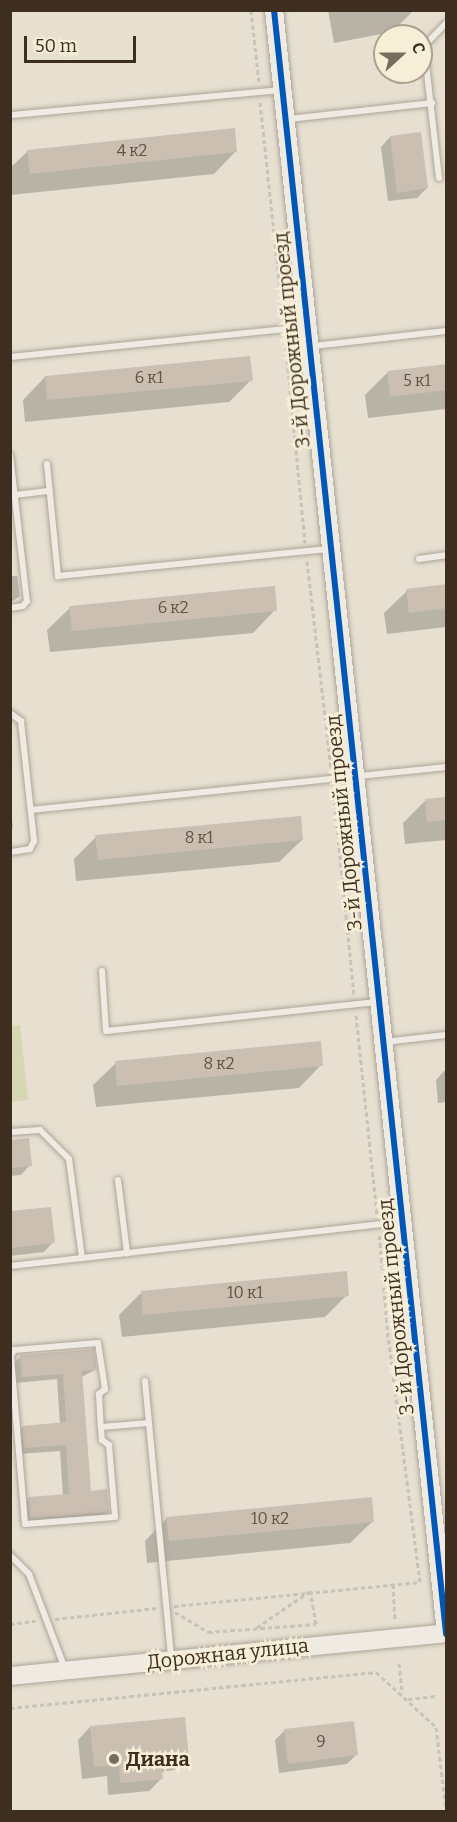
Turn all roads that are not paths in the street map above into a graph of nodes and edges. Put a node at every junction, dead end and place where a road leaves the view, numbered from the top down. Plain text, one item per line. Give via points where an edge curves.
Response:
1 (274, 10) edge
2 (447, 23) edge
3 (282, 89) junction
4 (432, 103) junction
5 (12, 115) dead end
6 (285, 120) junction
7 (440, 178) dead end
8 (307, 327) junction
9 (447, 331) edge
10 (309, 347) junction
11 (10, 357) edge
12 (10, 455) edge
13 (47, 464) dead end
14 (50, 491) junction
15 (15, 495) junction
16 (331, 549) junction
17 (447, 555) edge
18 (419, 559) dead end
19 (10, 608) edge
20 (10, 712) edge
21 (447, 767) edge
22 (355, 777) junction
23 (31, 810) junction
24 (10, 852) edge
25 (102, 970) dead end
26 (379, 1002) junction
27 (447, 1035) edge
28 (384, 1042) junction
29 (10, 1132) edge
30 (118, 1180) dead end
31 (403, 1221) junction
32 (127, 1253) junction
33 (82, 1258) junction
34 (10, 1266) edge
35 (145, 1381) dead end
36 (149, 1423) junction
37 (101, 1427) junction
38 (10, 1556) edge
39 (446, 1633) edge
40 (171, 1659) junction
41 (66, 1670) junction
42 (10, 1676) edge

1 - 3 street, 3-й Дорожный проезд
2 - 4 lane via 424,46
3 - 5 lane
3 - 6 street, 3-й Дорожный проезд
4 - 6 lane
4 - 7 lane
6 - 8 street, 3-й Дорожный проезд
8 - 10 street, 3-й Дорожный проезд
8 - 11 lane
9 - 10 lane
10 - 16 street, 3-й Дорожный проезд
12 - 15 lane
13 - 14 lane
14 - 15 lane
14 - 16 lane via 58,576
15 - 19 lane via 27,601 26,605
16 - 22 street, 3-й Дорожный проезд
17 - 18 lane
20 - 23 lane via 21,721
21 - 22 lane
22 - 23 lane
22 - 26 street, 3-й Дорожный проезд
23 - 24 lane via 33,846
25 - 26 lane via 105,1031
26 - 28 street, 3-й Дорожный проезд
27 - 28 lane
28 - 31 street, 3-й Дорожный проезд
29 - 33 lane via 40,1130 70,1161
30 - 32 lane
31 - 32 lane
31 - 39 street, 3-й Дорожный проезд
32 - 33 lane
33 - 34 lane
35 - 36 lane
36 - 37 lane
36 - 40 lane
37 - 37 lane via 99,1394 105,1389 98,1343 18,1348 12,1352 25,1524 115,1517 109,1445 102,1440
38 - 41 lane via 29,1574
39 - 40 street, Дорожная улица
40 - 41 street, Дорожная улица
41 - 42 street, Дорожная улица

